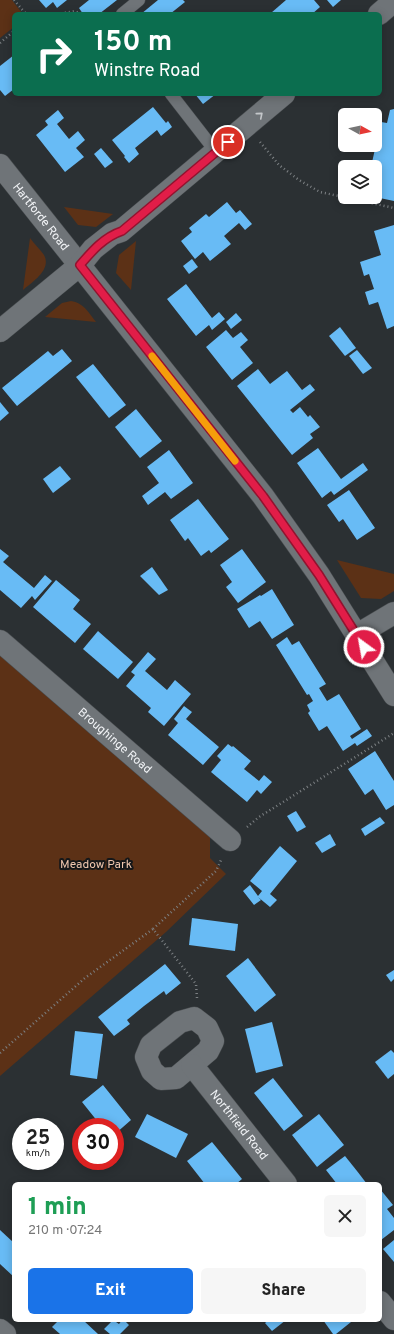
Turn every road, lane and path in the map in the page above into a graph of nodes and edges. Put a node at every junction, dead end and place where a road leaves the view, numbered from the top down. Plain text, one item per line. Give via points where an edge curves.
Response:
1 (14, 0) edge
2 (139, 0) edge
3 (394, 1) edge
4 (24, 12) edge
5 (124, 12) edge
6 (381, 12) edge
7 (12, 33) edge
8 (0, 43) edge
9 (173, 96) edge
10 (282, 96) edge
11 (260, 142) dead end
12 (216, 152) junction
13 (0, 165) edge
14 (394, 208) edge
15 (80, 265) junction
16 (0, 331) edge
17 (394, 613) edge
18 (357, 635) junction
19 (0, 641) edge
20 (394, 695) edge
21 (394, 733) edge
22 (230, 840) junction
23 (154, 929) junction
24 (194, 1018) junction
25 (0, 1053) edge
26 (192, 1065) junction
27 (284, 1182) edge
28 (382, 1304) edge
29 (394, 1319) edge
30 (0, 1330) edge
31 (4, 1334) edge

1 - 4 path
2 - 5 lane
3 - 6 street
7 - 8 path
9 - 12 lane
12 -> 10 street
11 - 14 path via 280,165 320,192
12 - 15 street via 122,231 112,234 93,249
13 - 15 street, Hartforde Road
15 - 16 street
15 - 18 street, Hartforde Road via 263,496 319,575
17 - 18 street
18 - 20 street, Hartforde Road
19 - 22 street, Broughinge Road
21 - 22 path via 258,817
22 - 23 path via 216,871
23 - 24 path via 196,984
23 - 25 path via 85,978
24 - 26 street via 207,1028 213,1041 208,1052
24 - 26 street via 180,1022 151,1045 146,1057 152,1071 161,1079 176,1078
26 - 27 street, Northfield Road
28 - 29 street
30 - 31 street

